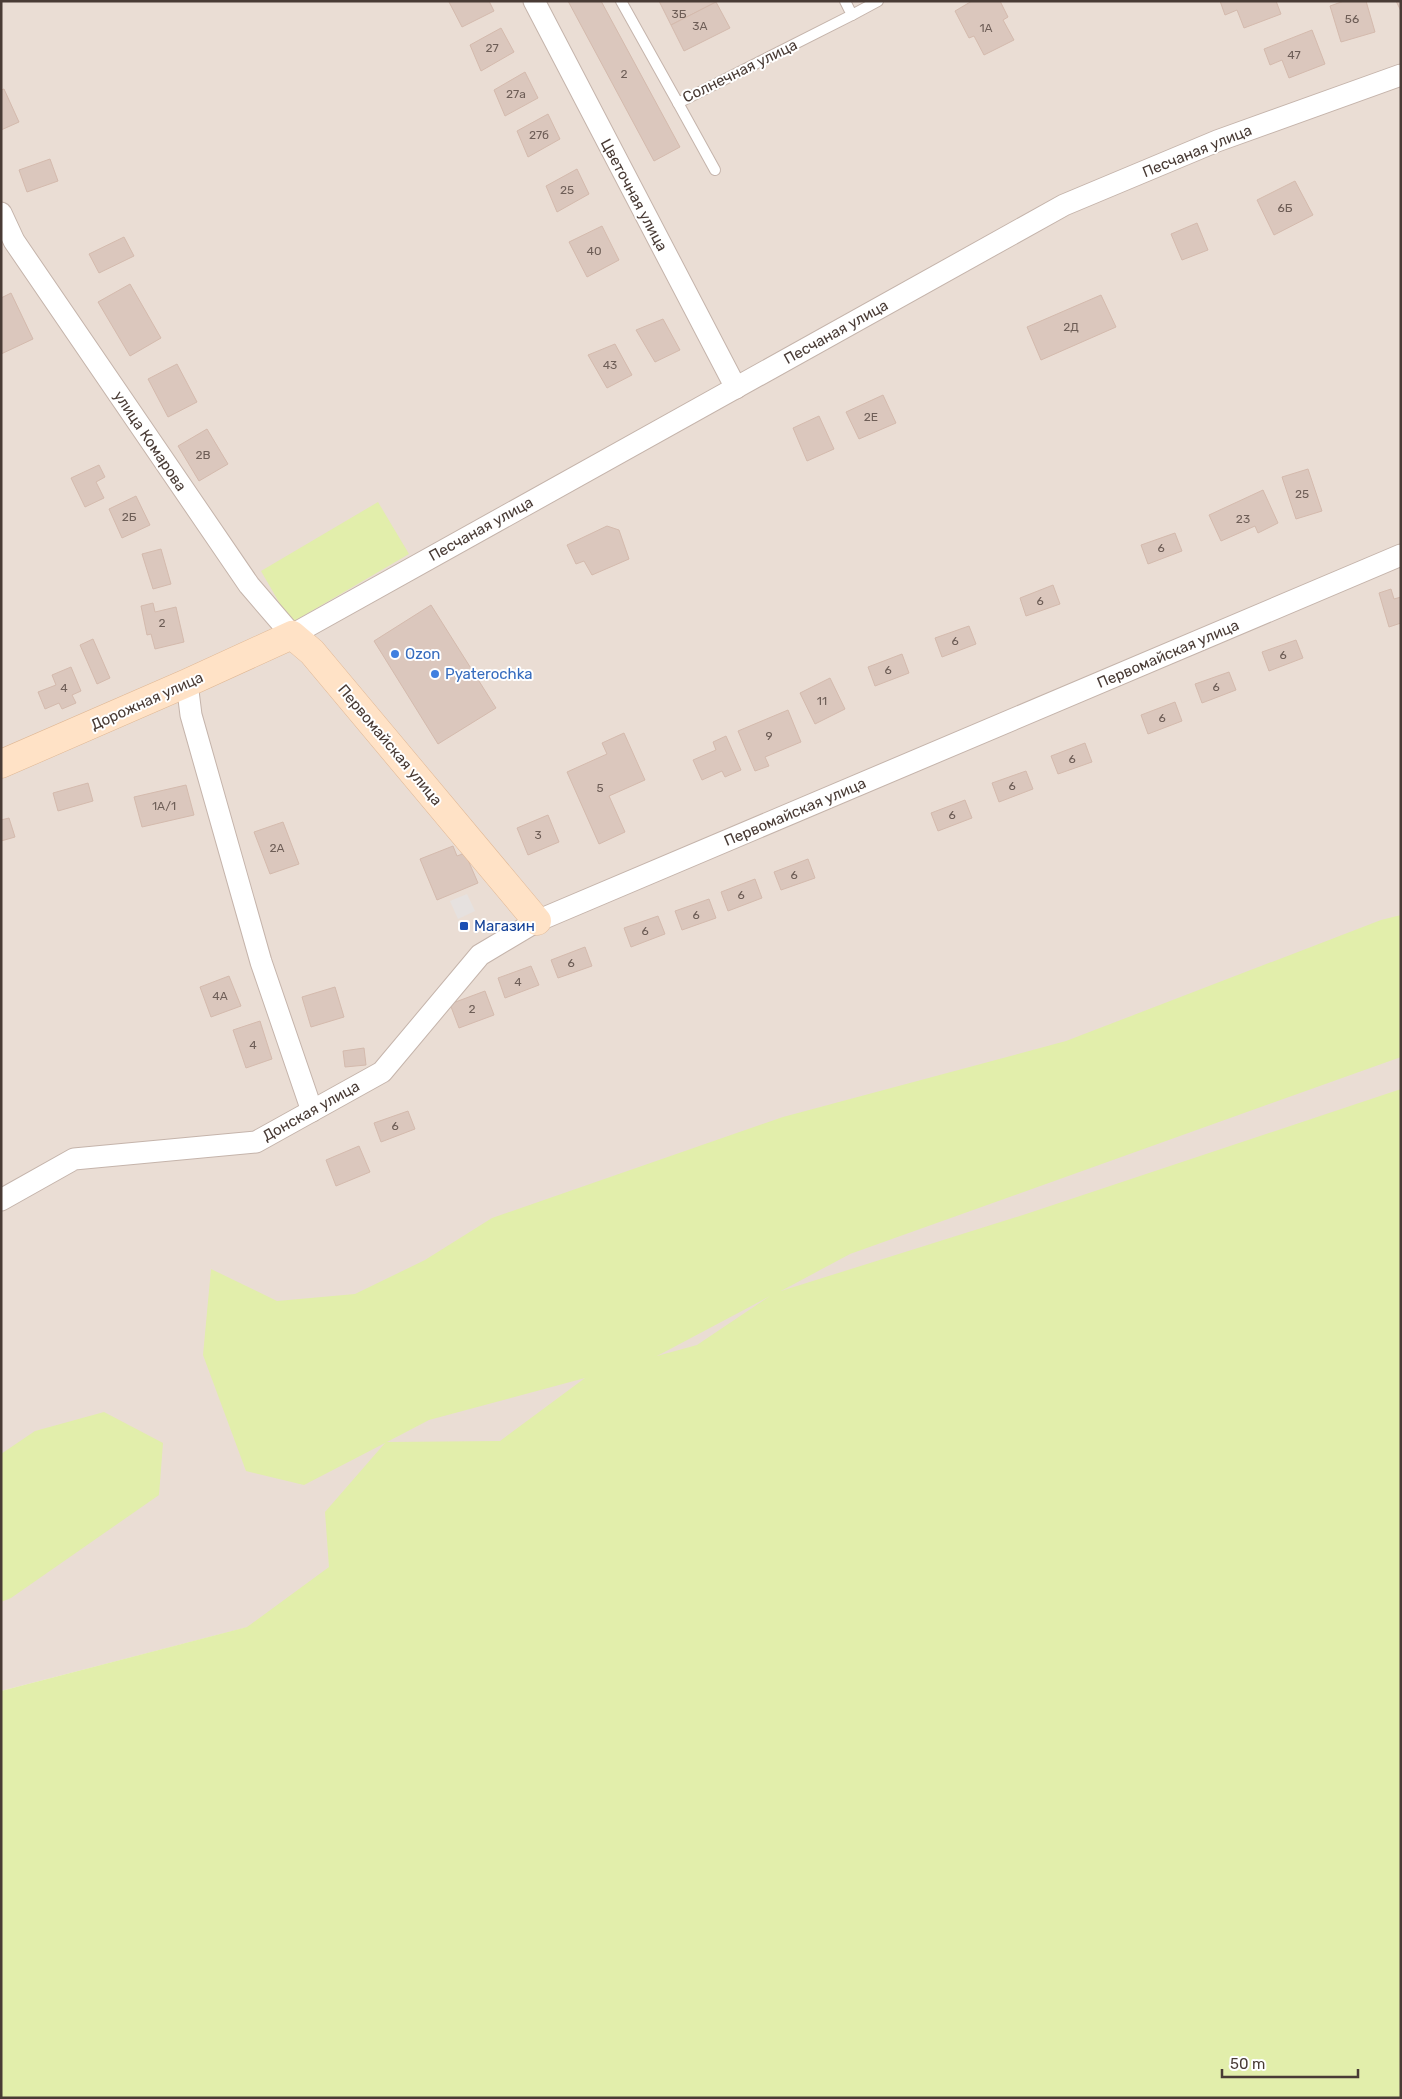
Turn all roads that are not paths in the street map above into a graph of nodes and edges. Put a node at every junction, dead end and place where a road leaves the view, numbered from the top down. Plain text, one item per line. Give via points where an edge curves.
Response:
1 (534, 1) edge
2 (621, 1) edge
3 (845, 1) edge
4 (878, 1) edge
5 (852, 15) junction
6 (1401, 75) edge
7 (678, 103) junction
8 (715, 170) dead end
9 (1, 213) edge
10 (7, 244) edge
11 (736, 388) junction
12 (1401, 555) edge
13 (292, 635) junction
14 (187, 683) junction
15 (1, 764) edge
16 (537, 921) junction
17 (312, 1111) junction
18 (1, 1200) edge

1 - 11 street, Цветочная улица
2 - 7 lane, Солнечная улица
3 - 5 lane
4 - 5 lane, Солнечная улица
5 - 7 lane, Солнечная улица
6 - 11 street, Песчаная улица via 1217,141 1064,205
7 - 8 lane
9 - 10 street, улица Комарова
10 - 13 street, улица Комарова via 244,577
11 - 13 street, Песчаная улица
12 - 16 street, Первомайская улица
13 - 14 street, Дорожная улица
13 - 16 street, Первомайская улица via 312,652
14 - 15 street, Дорожная улица
14 - 17 street via 191,715 261,962
16 - 17 street, Донская улица via 480,955 382,1072
17 - 18 street, Донская улица via 256,1142 74,1159

